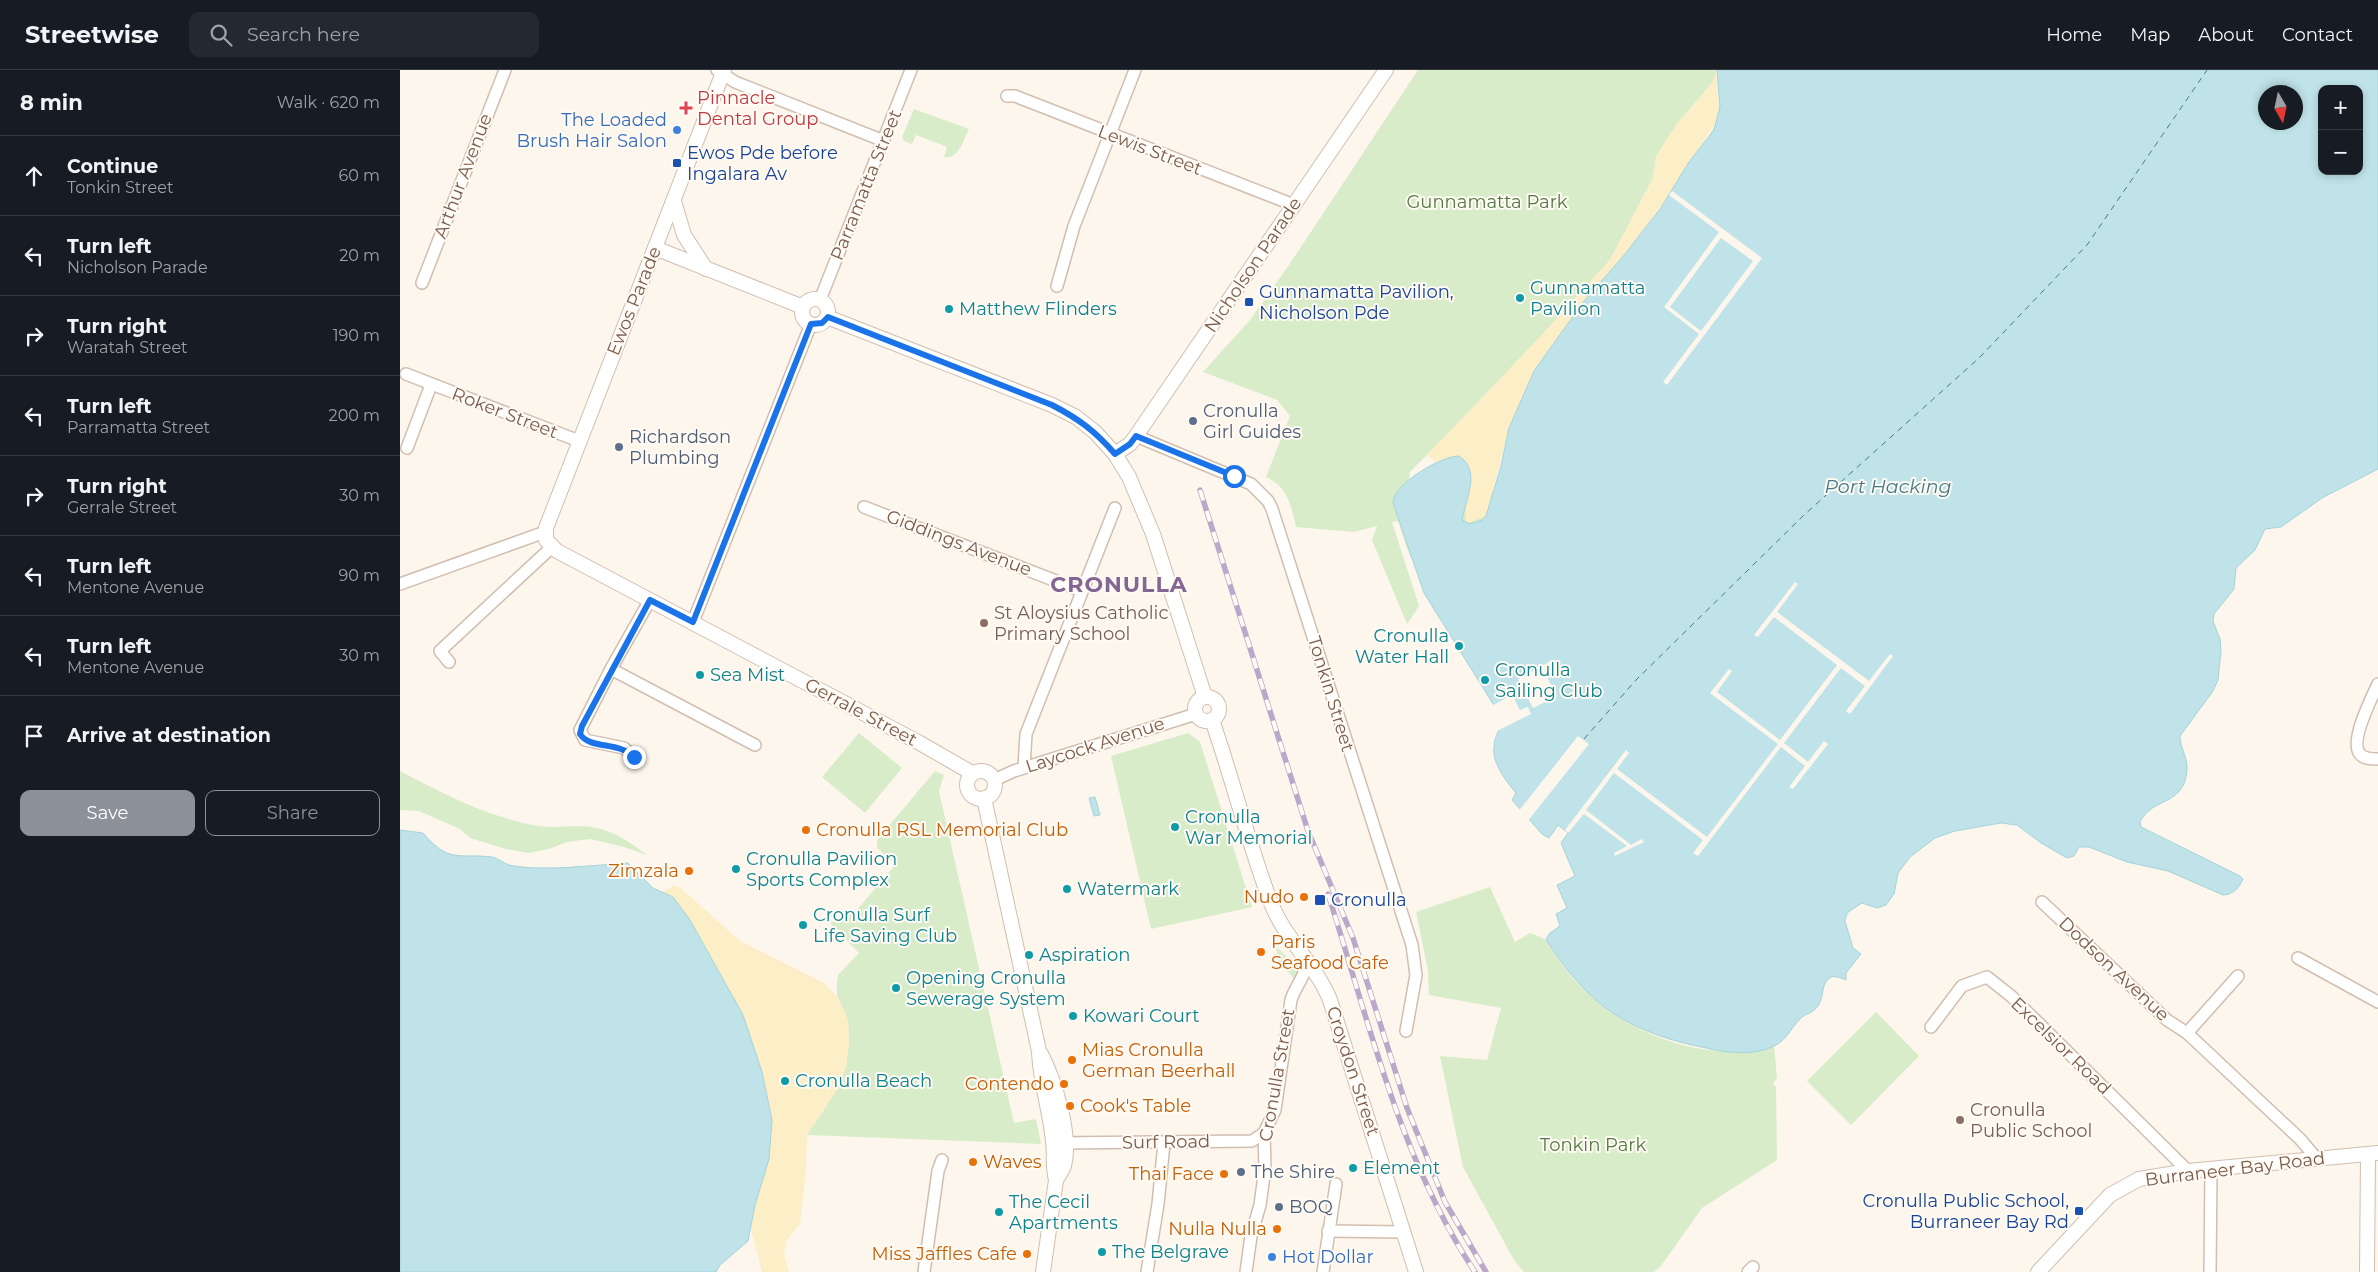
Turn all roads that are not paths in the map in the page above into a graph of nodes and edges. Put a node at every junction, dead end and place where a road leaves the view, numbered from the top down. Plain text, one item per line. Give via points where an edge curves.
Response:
1 (505, 70) edge
2 (911, 70) edge
3 (1135, 70) edge
4 (1386, 70) edge
5 (722, 71) edge
6 (1007, 96) dead end
7 (1110, 135) junction
8 (884, 141) junction
9 (674, 201) junction
10 (1294, 205) junction
11 (655, 248) junction
12 (706, 269) junction
13 (422, 283) dead end
14 (1057, 286) dead end
15 (820, 300) junction
16 (803, 306) junction
17 (828, 317) junction
18 (811, 324) junction
19 (406, 374) dead end
20 (431, 385) junction
21 (1136, 436) junction
22 (579, 441) junction
23 (407, 448) dead end
24 (1115, 454) junction
25 (864, 506) dead end
26 (1115, 508) dead end
27 (545, 532) junction
28 (552, 547) junction
29 (400, 584) edge
30 (1082, 591) junction
31 (650, 600) junction
32 (693, 622) junction
33 (449, 662) dead end
34 (611, 669) junction
35 (2378, 684) edge
36 (1205, 697) junction
37 (1196, 714) junction
38 (1212, 720) junction
39 (755, 745) dead end
40 (634, 757) dead end
41 (2378, 759) edge
42 (1024, 767) junction
43 (972, 773) junction
44 (994, 780) junction
45 (984, 798) junction
46 (2042, 902) dead end
47 (2298, 958) dead end
48 (1306, 961) junction
49 (2238, 976) dead end
50 (2378, 1002) edge
51 (1931, 1027) dead end
52 (1406, 1032) dead end
53 (2187, 1033) junction
54 (1264, 1133) junction
55 (1060, 1143) junction
56 (1164, 1143) junction
57 (2373, 1154) edge
58 (2317, 1159) junction
59 (942, 1160) dead end
60 (2211, 1170) junction
61 (2188, 1171) junction
62 (1336, 1184) dead end
63 (1328, 1231) junction
64 (1403, 1232) junction
65 (924, 1272) edge
66 (1043, 1272) edge
67 (1147, 1272) edge
68 (1246, 1272) edge
69 (1323, 1272) edge
70 (1416, 1272) edge
71 (2038, 1272) edge
72 (2210, 1272) edge
73 (2367, 1272) edge

1 - 13 street, Arthur Avenue
2 - 8 street, Parramatta Street
3 - 7 street
4 - 10 street, Nicholson Parade
5 - 8 street via 732,81
5 - 9 street, Ewos Parade
6 - 7 street, Lewis Street via 1015,96
7 - 10 street, Lewis Street
7 - 14 street via 1074,226
8 - 15 street, Parramatta Street
9 - 11 street, Ewos Parade
9 - 12 street via 684,235
10 - 21 street, Nicholson Parade
11 - 12 street
11 - 22 street, Ewos Parade
12 - 16 street
15 - 16 street via 812,299
15 - 17 street via 828,308
16 - 18 street via 802,315
17 - 18 street via 822,323
17 - 24 street via 1052,405 1096,432
18 - 32 street
19 - 20 street, Roker Street
20 - 22 street, Roker Street
20 - 23 street, Roker Street
21 - 24 street, Nicholson Parade
21 - 52 street, Tonkin Street via 1251,484 1272,509 1412,945 1416,975
22 - 27 street, Ewos Parade
24 - 36 street via 1142,502
25 - 30 street, Giddings Avenue
26 - 30 street
27 - 28 street
27 - 29 street
28 - 31 street, Gerrale Street
28 - 33 street via 440,651
30 - 42 street via 1026,734
31 - 32 street, Gerrale Street
31 - 34 street
32 - 43 street, Gerrale Street
34 - 39 street
34 - 40 street via 580,734 590,742 624,748
35 - 41 street via 2365,714 2357,746 2363,757
36 - 37 street via 1197,704
36 - 38 street via 1218,704 1218,715
37 - 38 street via 1201,719
37 - 42 street, Laycock Avenue
38 - 48 street via 1270,903
42 - 44 street, Laycock Avenue
43 - 44 street via 985,771
43 - 45 street via 967,781 967,790 972,796
44 - 45 street via 993,791
45 - 55 street via 1039,1051 1053,1084
46 - 53 street, Dodson Avenue via 2167,1020
47 - 50 street
48 - 54 street, Cronulla Street via 1304,976 1291,1000 1275,1110
48 - 64 street, Croydon Street via 1330,1000
49 - 53 street, Dodson Avenue
51 - 61 street, Excelsior Road via 1962,986 1987,977 2011,996
53 - 58 street, Dodson Avenue via 2300,1139
54 - 56 street, Surf Road via 1252,1141
54 - 68 street, Cronulla Street via 1265,1168
55 - 56 street, Surf Road
55 - 66 street via 1064,1167 1056,1180
56 - 67 street
57 - 58 street, Burraneer Bay Road
57 - 73 street
58 - 60 street, Burraneer Bay Road
59 - 65 street
60 - 61 street, Burraneer Bay Road
60 - 72 street
61 - 71 street, Burraneer Bay Road via 2139,1179 2110,1195
62 - 63 street
63 - 64 street
63 - 69 street
64 - 70 street, Croydon Street

